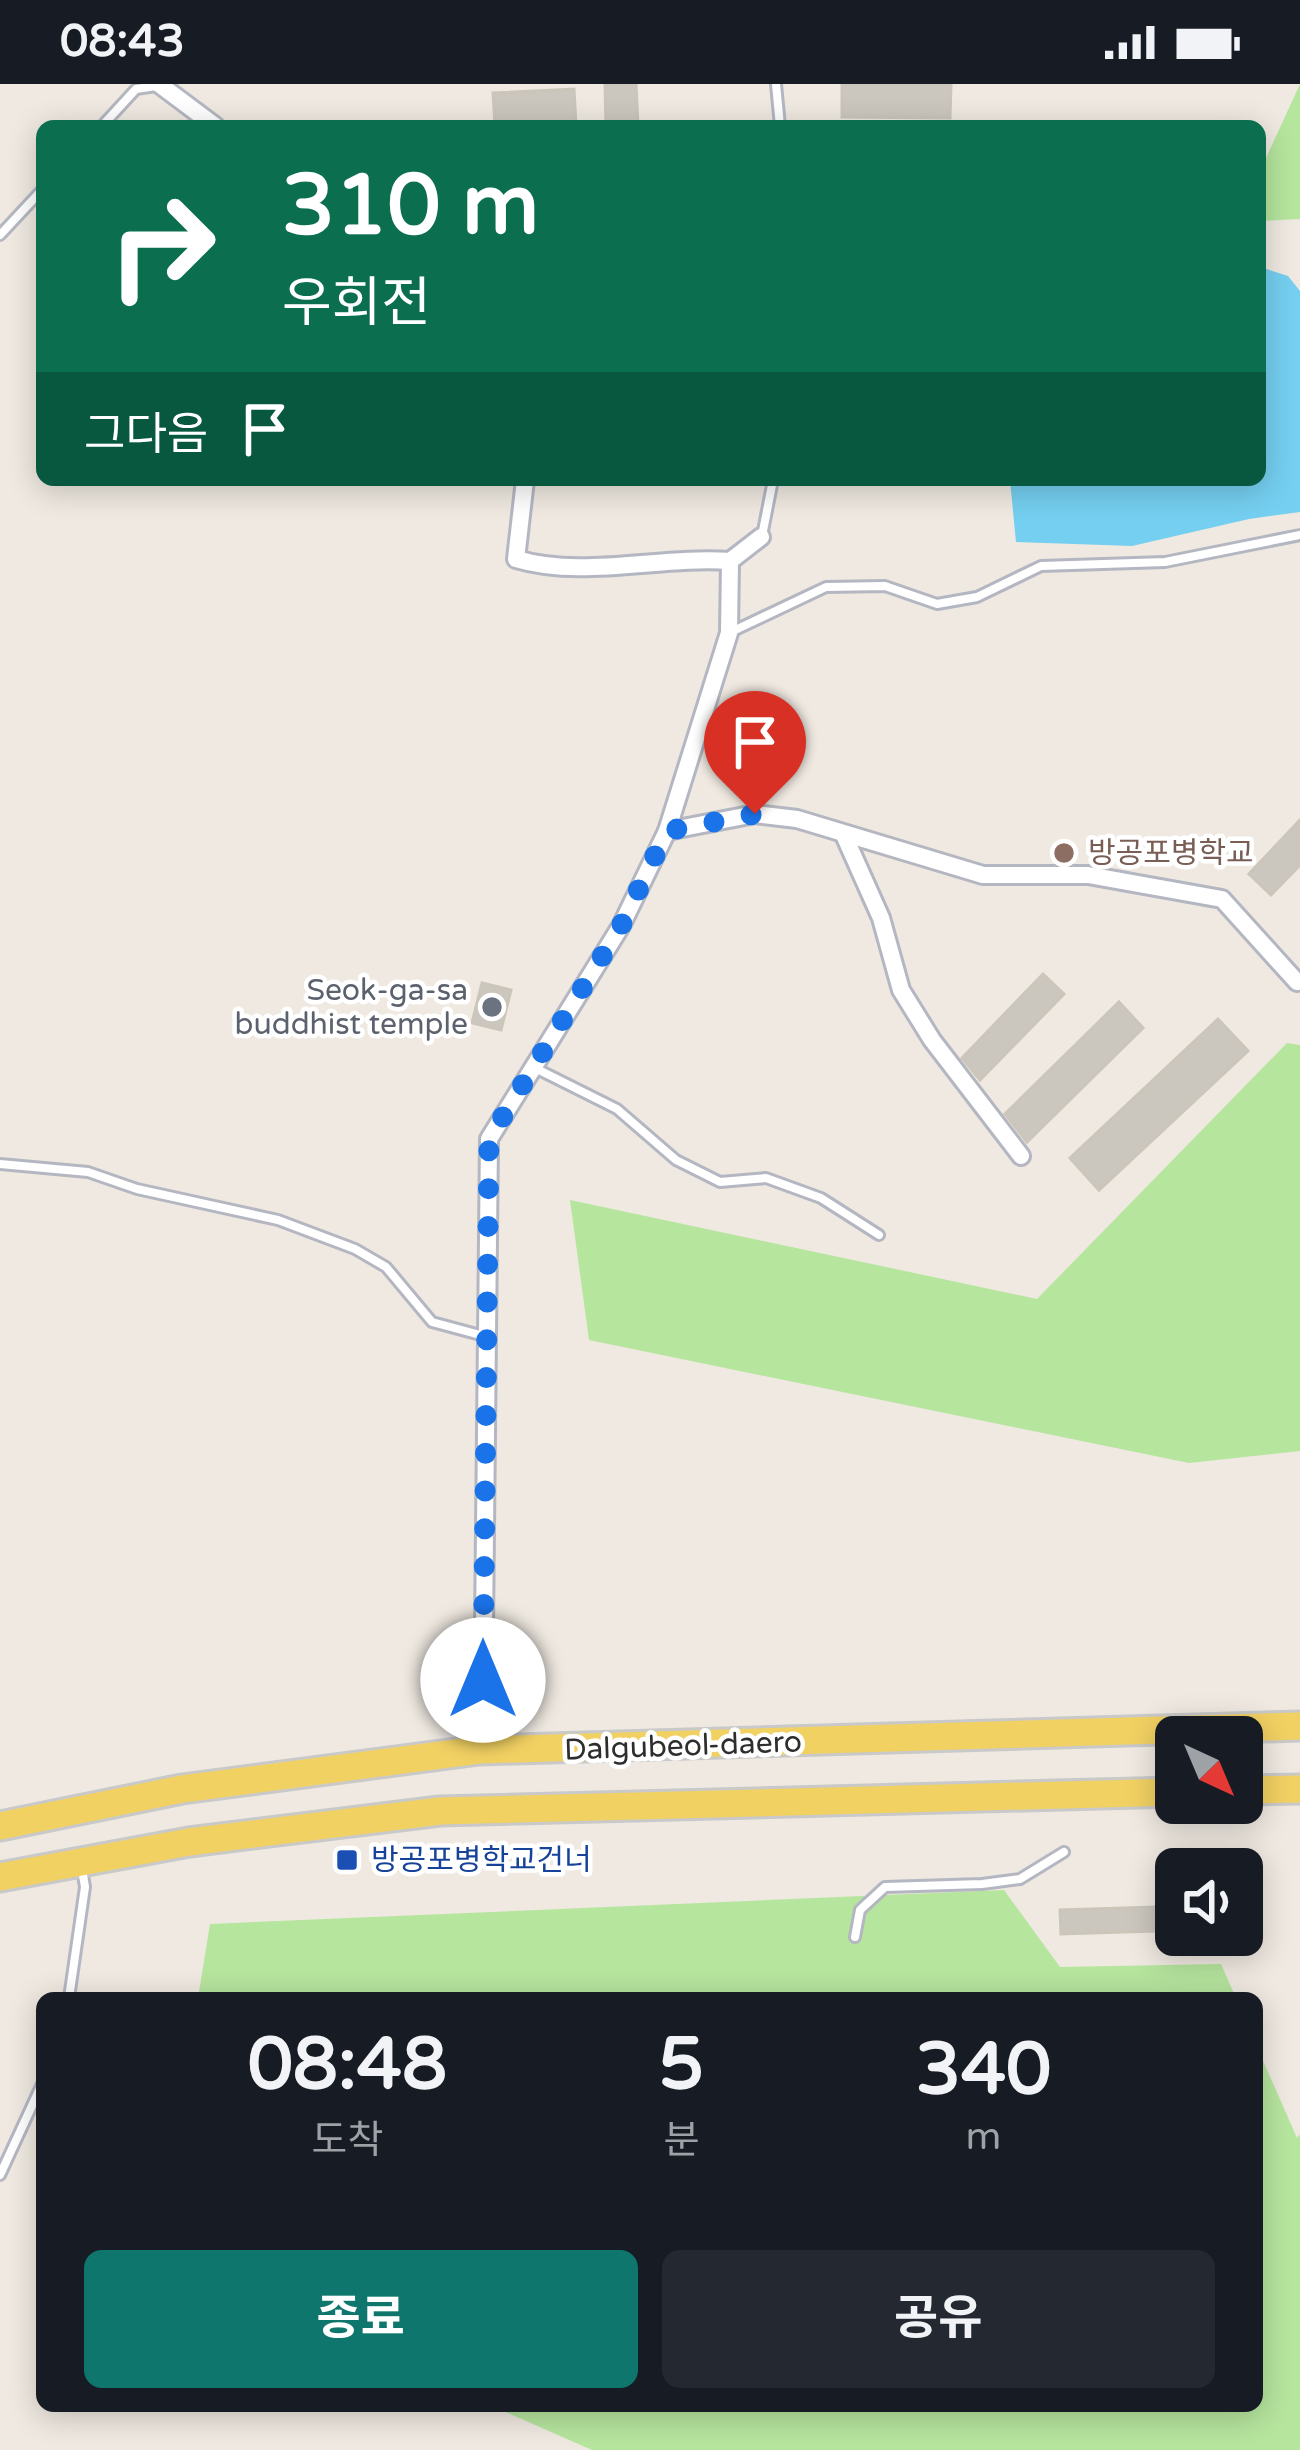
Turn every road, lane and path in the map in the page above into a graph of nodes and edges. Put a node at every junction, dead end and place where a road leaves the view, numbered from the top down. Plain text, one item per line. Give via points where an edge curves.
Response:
1 (776, 84) edge
2 (159, 85) edge
3 (108, 120) edge
4 (206, 120) edge
5 (779, 120) edge
6 (36, 196) edge
7 (0, 235) edge
8 (524, 486) edge
9 (771, 486) edge
10 (1300, 535) edge
11 (761, 537) joint
12 (730, 561) junction
13 (729, 633) junction
14 (667, 831) junction
15 (844, 835) junction
16 (1298, 982) edge
17 (533, 1067) junction
18 (1021, 1156) dead end
19 (0, 1164) edge
20 (879, 1235) dead end
21 (485, 1336) junction
22 (1300, 1726) edge
23 (479, 1750) junction
24 (1300, 1789) edge
25 (1263, 1790) edge
26 (1155, 1793) edge
27 (0, 1826) edge
28 (1064, 1852) dead end
29 (81, 1862) junction
30 (0, 1877) edge
31 (855, 1937) dead end
32 (69, 1992) edge
33 (36, 2097) edge
34 (0, 2175) edge

1 - 5 lane
2 - 3 lane via 136,89
2 - 4 street
6 - 7 lane
8 - 12 street via 516,559 548,568
9 - 11 lane
10 - 13 lane via 1165,562 1042,566 977,597 937,604 885,586 826,587
11 - 12 street
12 - 13 street
13 - 14 street
14 - 15 street via 755,814
14 - 17 street via 621,926
15 - 16 street via 983,875 1088,874 1222,899
15 - 18 street via 881,918 901,990
17 - 20 lane via 617,1109 676,1160 720,1182 766,1178 821,1198
17 - 21 street via 489,1139
19 - 21 lane via 88,1172 278,1220 386,1267 432,1322
21 - 23 street
22 - 23 main road, Dalgubeol-daero
23 - 27 main road, Dalgubeol-daero via 182,1789
24 - 25 main road
26 - 29 main road, Dalgubeol-daero via 440,1811
28 - 31 lane via 1020,1879 885,1886 860,1910
29 - 30 main road, Dalgubeol-daero
29 - 32 lane via 85,1887
33 - 34 lane

